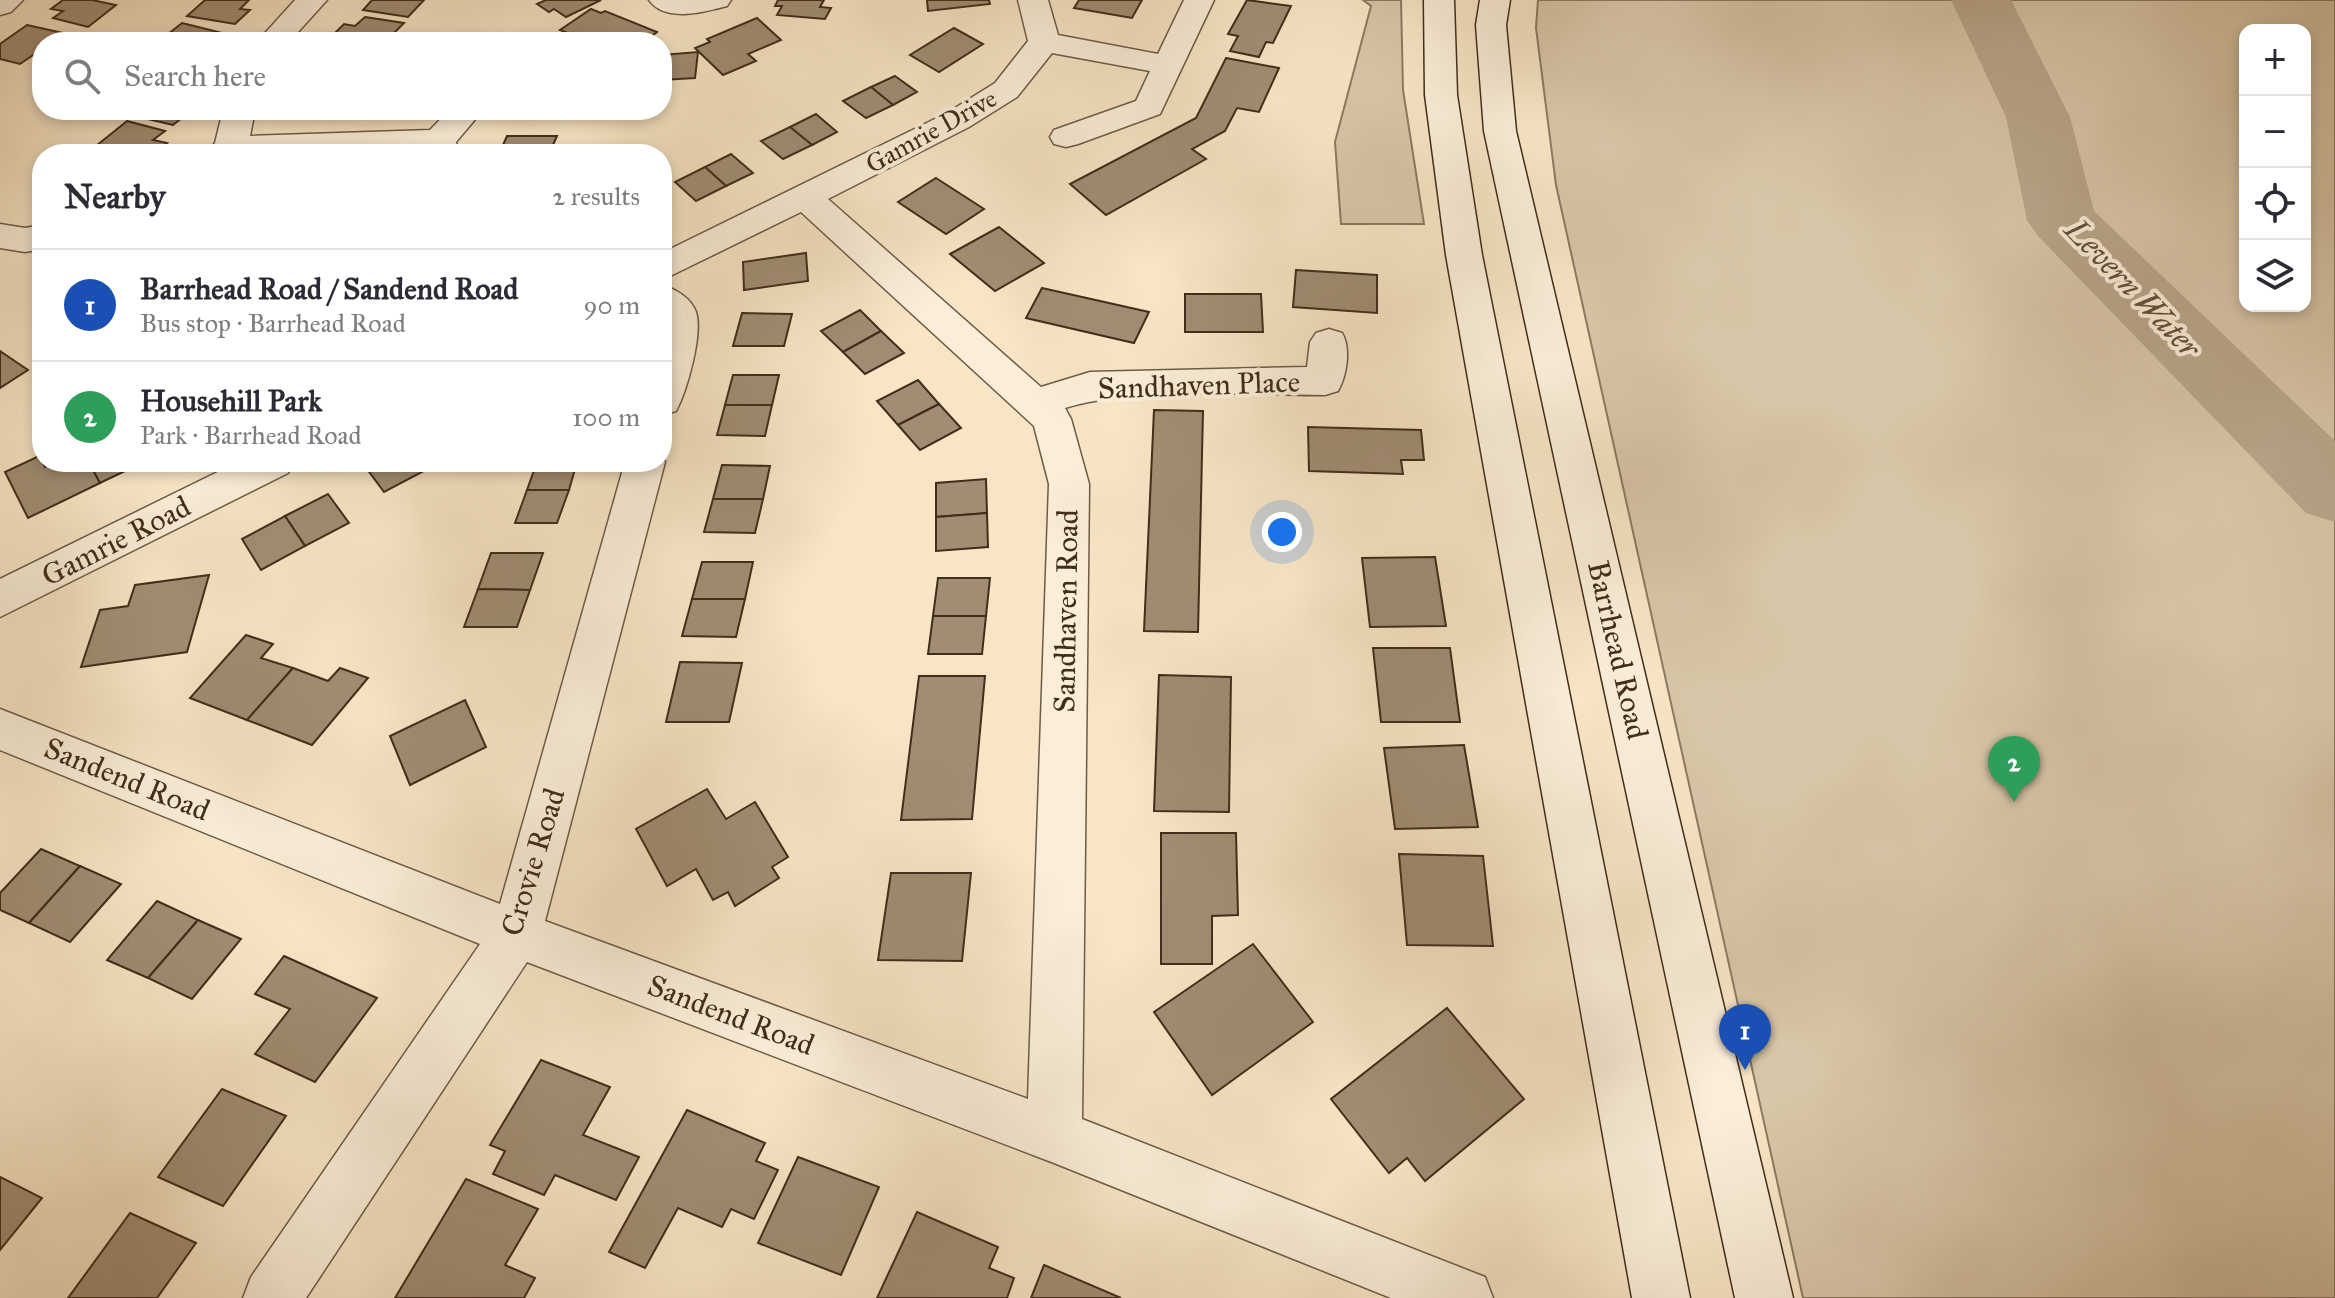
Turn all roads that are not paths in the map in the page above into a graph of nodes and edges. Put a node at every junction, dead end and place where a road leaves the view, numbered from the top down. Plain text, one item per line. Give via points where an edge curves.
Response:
1 (8, 0) edge
2 (312, 0) edge
3 (664, 0) edge
4 (716, 0) edge
5 (1033, 0) edge
6 (1199, 0) edge
7 (1439, 0) edge
8 (1495, 0) edge
9 (0, 6) edge
10 (282, 32) edge
11 (1044, 42) junction
12 (1168, 65) junction
13 (236, 120) edge
14 (460, 120) edge
15 (1066, 137) dead end
16 (229, 144) edge
17 (442, 144) edge
18 (806, 198) junction
19 (22, 238) edge
20 (672, 263) edge
21 (0, 268) edge
22 (672, 307) edge
23 (1329, 342) dead end
24 (672, 363) edge
25 (1037, 403) junction
26 (254, 472) edge
27 (642, 472) edge
28 (0, 599) edge
29 (0, 729) edge
30 (516, 934) junction
31 (1054, 1136) junction
32 (272, 1298) edge
33 (1464, 1298) edge
34 (1661, 1298) edge
35 (1764, 1298) edge

1 - 9 street
2 - 10 street
3 - 4 street via 683,6
5 - 11 street
6 - 12 street
7 - 34 street via 1446,129 1464,255
8 - 35 street, Barrhead Road via 1491,25 1500,131
11 - 12 street
11 - 18 street, Gamrie Drive via 1006,90
12 - 15 street via 1149,107
13 - 16 street
14 - 17 street
18 - 20 street
18 - 25 street, Sandhaven Road
19 - 21 street
22 - 24 street via 678,313 678,340
23 - 25 street, Sandhaven Place via 1325,381 1090,386
25 - 31 street, Sandhaven Road via 1052,419 1069,484
26 - 28 street, Gamrie Road
27 - 30 street, Crovie Road
29 - 30 street, Sandend Road
30 - 31 street, Sandend Road
30 - 32 street, Crovie Road
31 - 33 street, Sandend Road

